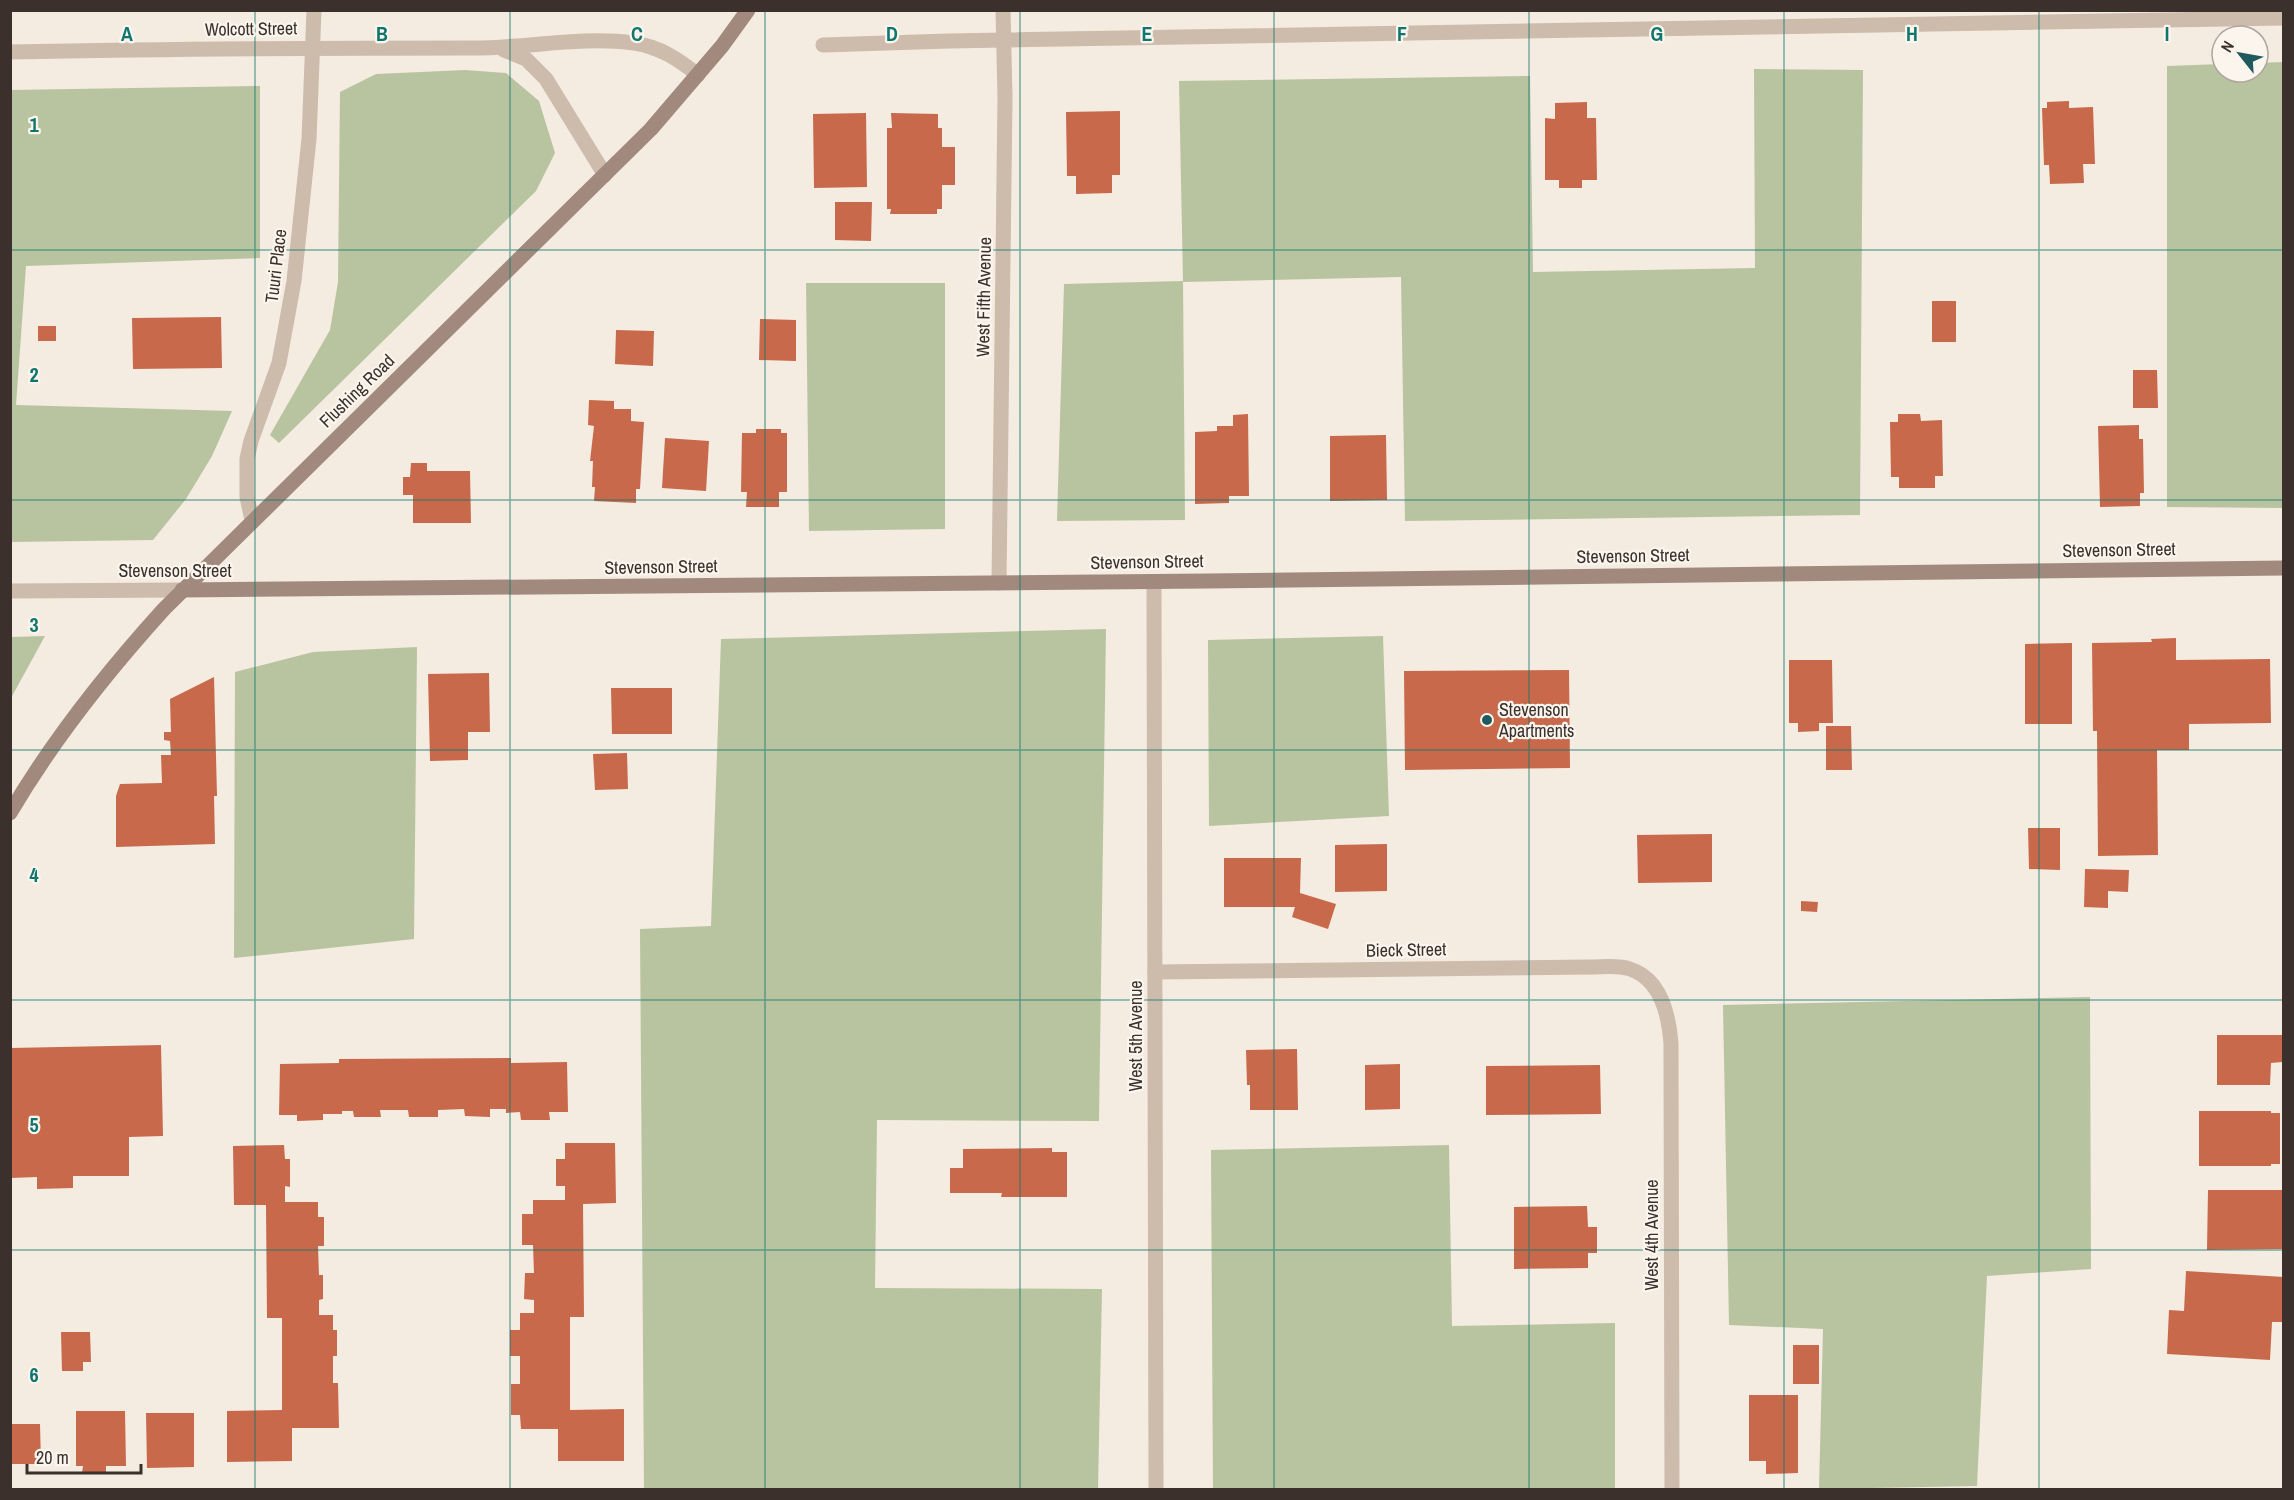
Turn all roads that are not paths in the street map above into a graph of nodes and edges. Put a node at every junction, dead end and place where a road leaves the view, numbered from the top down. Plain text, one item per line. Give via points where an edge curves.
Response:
1 (314, 10) edge
2 (748, 10) edge
3 (1003, 10) edge
4 (2283, 18) edge
5 (1004, 41) junction
6 (823, 45) dead end
7 (313, 48) junction
8 (491, 48) junction
9 (10, 52) edge
10 (698, 75) junction
11 (605, 175) junction
12 (252, 520) junction
13 (2283, 568) edge
14 (1155, 582) junction
15 (999, 583) junction
16 (182, 590) junction
17 (10, 591) edge
18 (10, 813) edge
19 (1155, 972) junction
20 (1651, 985) joint
21 (1156, 1490) edge
22 (1672, 1490) edge

1 - 7 street, Tuuri Place
2 - 10 street, Flushing Road
3 - 5 street, West Fifth Avenue
4 - 5 street
5 - 6 street
5 - 15 street, West Fifth Avenue
7 - 8 street, Wolcott Street
7 - 9 street, Wolcott Street
7 - 12 street, Tuuri Place via 309,139 290,314 279,363 247,459
8 - 10 street, Wolcott Street via 593,41 634,44 675,57
8 - 11 street, Wolcott Street via 517,54 537,68
10 - 11 street, Flushing Road
11 - 12 street, Flushing Road
12 - 16 street, Flushing Road
13 - 14 street, Stevenson Street
14 - 15 street, Stevenson Street
14 - 19 street, West 5th Avenue
15 - 16 street, Stevenson Street
16 - 17 street, Stevenson Street
16 - 18 street, Flushing Road via 94,688
19 - 20 street, Bieck Street via 1612,968 1633,970
19 - 21 street, West 5th Avenue
20 - 22 street, West 4th Avenue via 1666,1009 1671,1044

